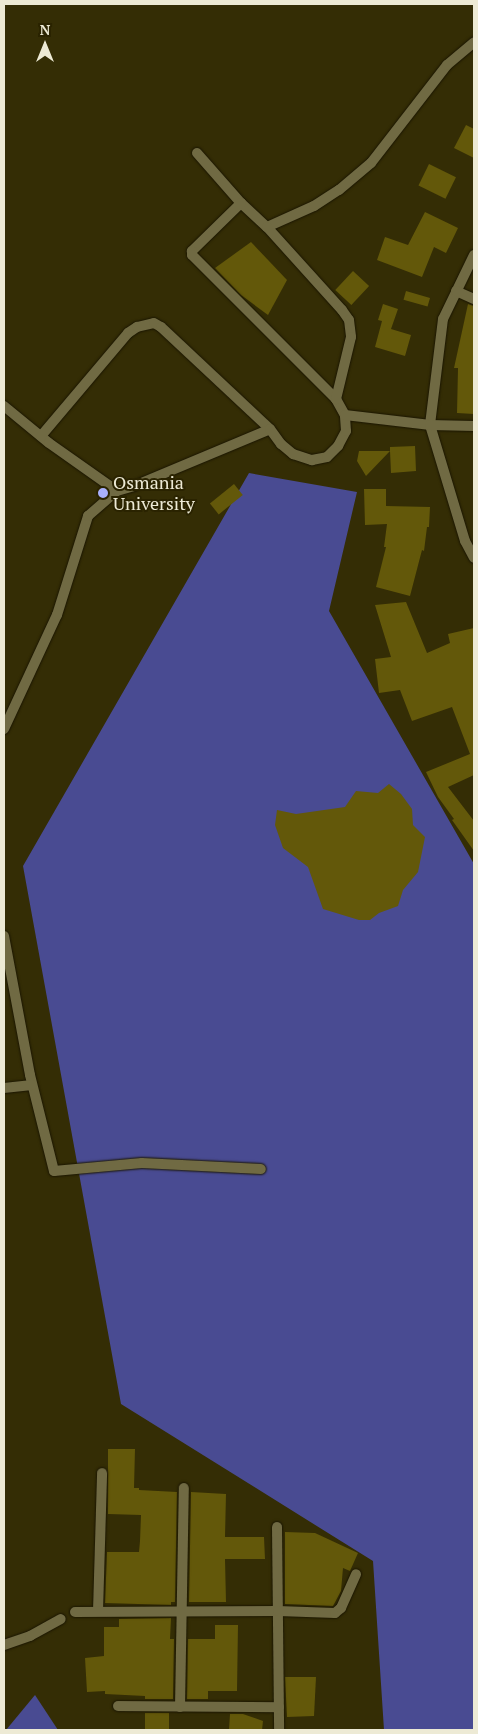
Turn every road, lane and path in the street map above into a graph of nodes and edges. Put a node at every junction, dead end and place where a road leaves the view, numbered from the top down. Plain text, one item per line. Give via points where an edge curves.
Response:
1 (474, 42) edge
2 (197, 153) dead end
3 (241, 204) junction
4 (267, 227) junction
5 (474, 256) edge
6 (456, 291) junction
7 (474, 299) edge
8 (336, 399) junction
9 (4, 406) edge
10 (345, 415) junction
11 (430, 425) junction
12 (474, 426) edge
13 (270, 429) junction
14 (41, 436) junction
15 (117, 491) junction
16 (474, 558) edge
17 (4, 729) edge
18 (4, 936) edge
19 (32, 1085) junction
20 (4, 1088) edge
21 (261, 1169) dead end
22 (102, 1473) dead end
23 (184, 1488) dead end
24 (277, 1527) dead end
25 (356, 1574) dead end
26 (181, 1610) junction
27 (98, 1611) junction
28 (278, 1611) junction
29 (75, 1612) dead end
30 (61, 1619) dead end
31 (4, 1645) edge
32 (118, 1706) dead end
33 (180, 1707) junction
34 (279, 1707) junction
35 (279, 1730) edge

1 - 4 street via 447,65 371,163 314,206
2 - 3 street
3 - 4 street
3 - 8 street via 192,250 192,255
4 - 8 street via 348,320 351,336
5 - 6 street
6 - 7 street
6 - 11 street via 443,319
8 - 10 street
9 - 14 street
10 - 11 street
10 - 13 street via 346,431 338,446 327,457 312,460 293,454
11 - 12 street
11 - 16 street via 465,540
13 - 14 street via 154,323 128,333
13 - 15 street
14 - 15 street
15 - 17 street via 88,516 57,615
18 - 19 street
19 - 20 street
19 - 21 street via 54,1171 142,1163
22 - 27 street
23 - 26 street
24 - 28 street
25 - 28 street via 338,1612
26 - 27 street
26 - 28 street
26 - 33 street
27 - 29 street
28 - 34 street
30 - 31 street via 30,1636
32 - 33 street
33 - 34 street
34 - 35 street

